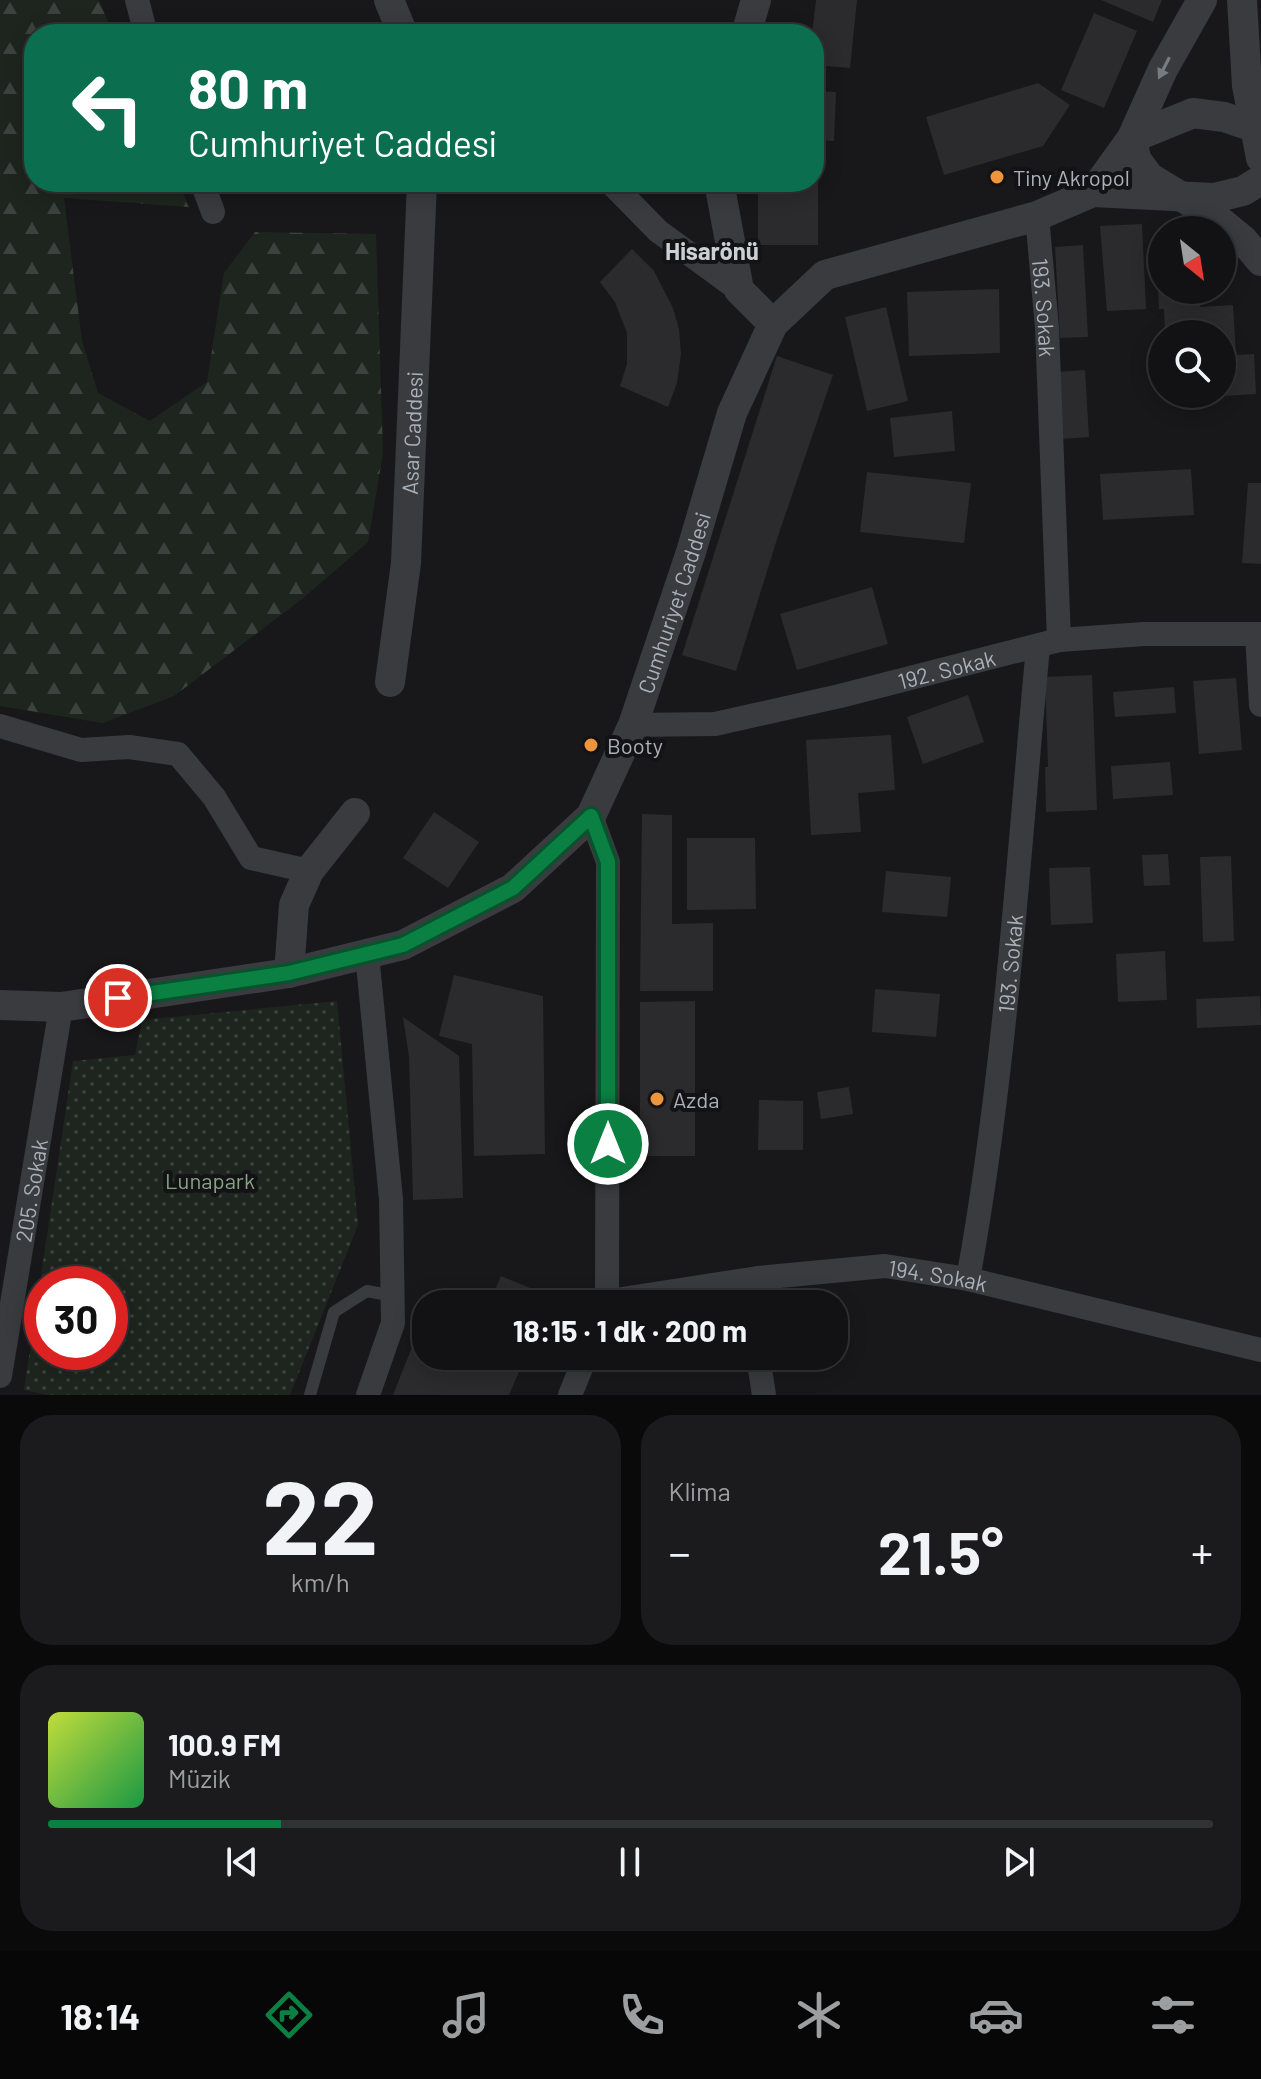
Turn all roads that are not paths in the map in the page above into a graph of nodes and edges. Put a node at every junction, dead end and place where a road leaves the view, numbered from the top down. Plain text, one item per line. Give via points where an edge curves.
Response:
1 (137, 0) edge
2 (389, 0) edge
3 (756, 0) edge
4 (1202, 0) edge
5 (1242, 0) edge
6 (143, 24) edge
7 (399, 24) edge
8 (749, 24) edge
9 (1254, 127) junction
10 (1132, 138) junction
11 (1261, 158) edge
12 (1261, 180) edge
13 (206, 192) edge
14 (422, 192) edge
15 (620, 192) edge
16 (721, 192) edge
17 (1093, 192) junction
18 (1182, 196) junction
19 (213, 212) dead end
20 (1037, 216) junction
21 (1261, 261) edge
22 (739, 290) junction
23 (773, 324) junction
24 (1259, 634) edge
25 (1048, 643) junction
26 (390, 682) dead end
27 (1261, 705) edge
28 (633, 725) junction
29 (0, 726) edge
30 (355, 813) dead end
31 (591, 816) junction
32 (309, 871) junction
33 (367, 954) junction
34 (289, 973) junction
35 (0, 1005) edge
36 (61, 1007) junction
37 (758, 1278) junction
38 (968, 1279) junction
39 (608, 1290) edge
40 (686, 1290) edge
41 (758, 1290) edge
42 (393, 1296) junction
43 (1261, 1350) edge
44 (580, 1370) edge
45 (760, 1370) edge
46 (0, 1376) edge
47 (310, 1395) edge
48 (368, 1395) edge
49 (570, 1395) edge
50 (764, 1395) edge

1 - 6 street
2 - 7 street
3 - 8 street
4 -> 10 street
5 - 9 street
9 - 10 street via 1193,113
9 - 11 street
10 - 17 street
10 - 18 street via 1136,159 1149,177
12 - 18 street, Cumhuriyet Caddesi via 1214,198
13 - 19 street
14 - 26 street, Asar Caddesi via 406,563
15 - 22 street via 658,231
16 - 22 street
17 - 18 street, Cumhuriyet Caddesi
17 - 20 street, Cumhuriyet Caddesi
18 - 21 street via 1224,224
20 - 23 street, Cumhuriyet Caddesi via 825,275
20 - 25 street, 193. Sokak via 1047,328
22 - 23 street
23 - 28 street, Cumhuriyet Caddesi via 732,413
24 - 25 street, 192. Sokak via 1144,634
24 - 27 street
25 - 28 street, 192. Sokak via 715,724
25 - 38 street, 193. Sokak via 985,1183
28 - 31 street, Cumhuriyet Caddesi
29 - 32 street via 81,750 129,747 178,754 214,797 251,858
30 - 32 street
31 - 33 street, Cumhuriyet Caddesi via 513,888 403,945
31 - 39 street via 608,862
32 - 34 street via 294,905
33 - 34 street, Cumhuriyet Caddesi
33 - 42 street via 391,1199
34 - 36 street, Cumhuriyet Caddesi
35 - 36 street, Cumhuriyet Caddesi
36 - 46 street, 205. Sokak
37 - 38 street, 194. Sokak via 885,1266
37 - 40 street, 194. Sokak
37 - 41 street
38 - 43 street, 194. Sokak
42 - 47 lane via 367,1291 334,1312
42 - 48 street via 393,1323
44 - 49 street
45 - 50 street

